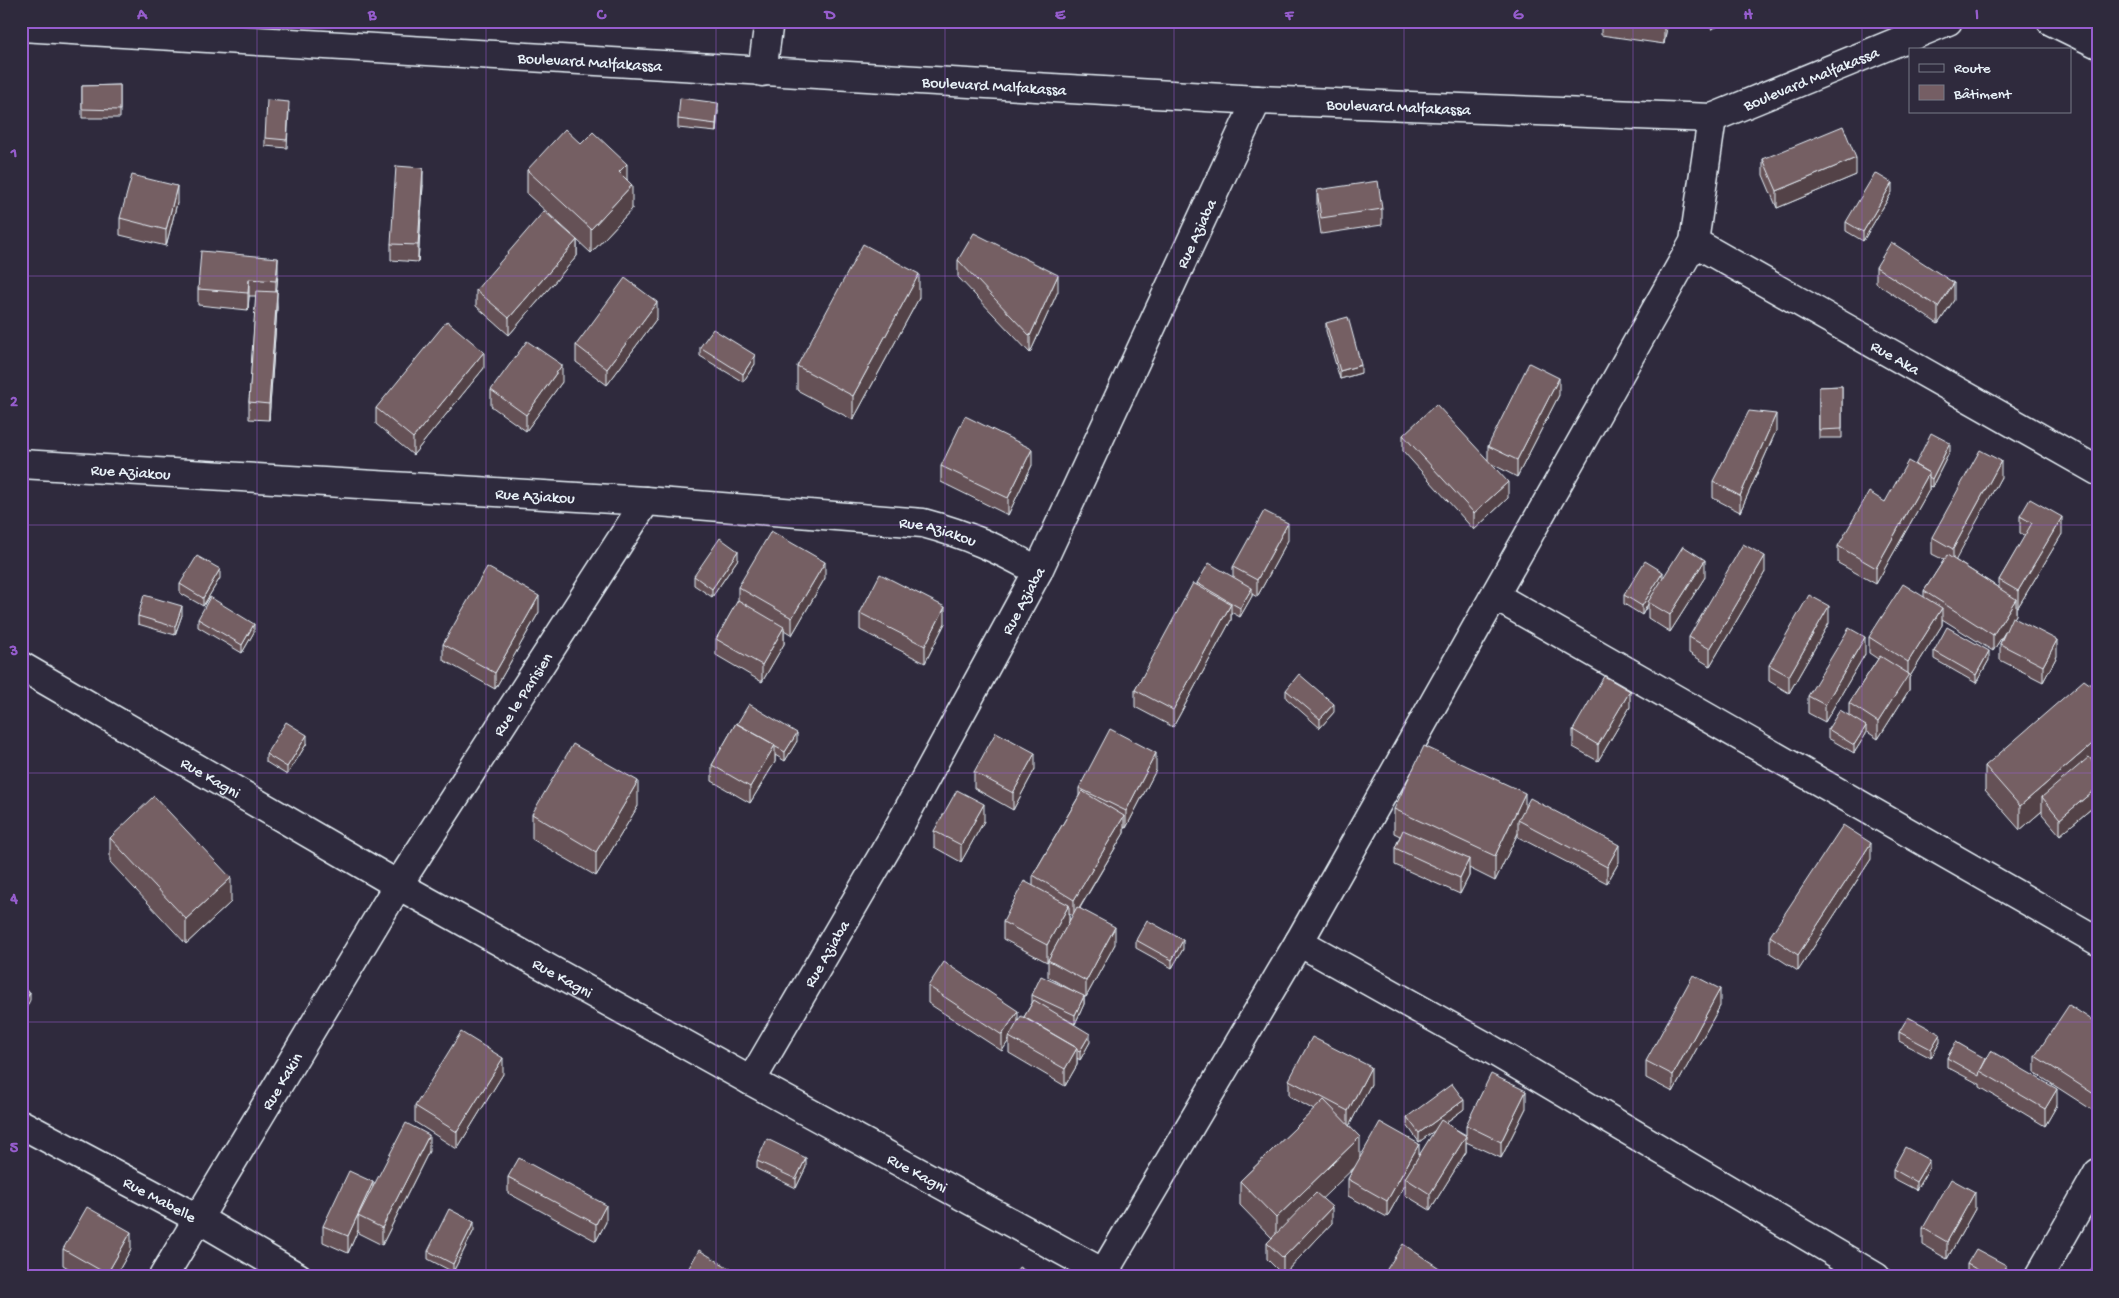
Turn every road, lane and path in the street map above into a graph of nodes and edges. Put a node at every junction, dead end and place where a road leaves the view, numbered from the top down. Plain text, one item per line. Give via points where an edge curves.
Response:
1 (769, 21) edge
2 (1948, 21) edge
3 (2051, 21) edge
4 (21, 27) edge
5 (2098, 44) edge
6 (762, 72) junction
7 (1257, 100) junction
8 (1712, 118) junction
9 (1694, 242) junction
10 (21, 464) edge
11 (2098, 471) edge
12 (646, 501) junction
13 (1038, 571) junction
14 (1495, 596) junction
15 (21, 666) edge
16 (398, 884) junction
17 (2098, 941) edge
18 (1300, 942) junction
19 (751, 1081) junction
20 (21, 1124) edge
21 (2098, 1173) edge
22 (197, 1218) junction
23 (1105, 1275) edge
24 (163, 1277) edge
25 (298, 1277) edge
26 (1876, 1277) edge
27 (2039, 1277) edge

1 - 6 street
2 - 8 street, Boulevard Malfakassa
3 - 5 street
4 - 6 street, Boulevard Malfakassa
6 - 7 street, Boulevard Malfakassa
7 - 8 street, Boulevard Malfakassa
7 - 13 street, Rue Aziaba
8 - 9 street
9 - 11 street, Rue Aka
9 - 14 street
10 - 12 street, Rue Aziakou
12 - 13 street, Rue Aziakou via 923,523 995,547
12 - 16 street, Rue le Parisien
13 - 19 street, Rue Aziaba via 895,834
14 - 17 street
14 - 18 street
15 - 16 street, Rue Kagni
16 - 19 street, Rue Kagni
16 - 22 street, Rue Kakin
18 - 23 street
18 - 26 street via 1487,1047
19 - 23 street, Rue Kagni
20 - 22 street, Rue Mabelle
21 - 27 street
22 - 24 street, Rue Kakin
22 - 25 street, Rue Mabelle

